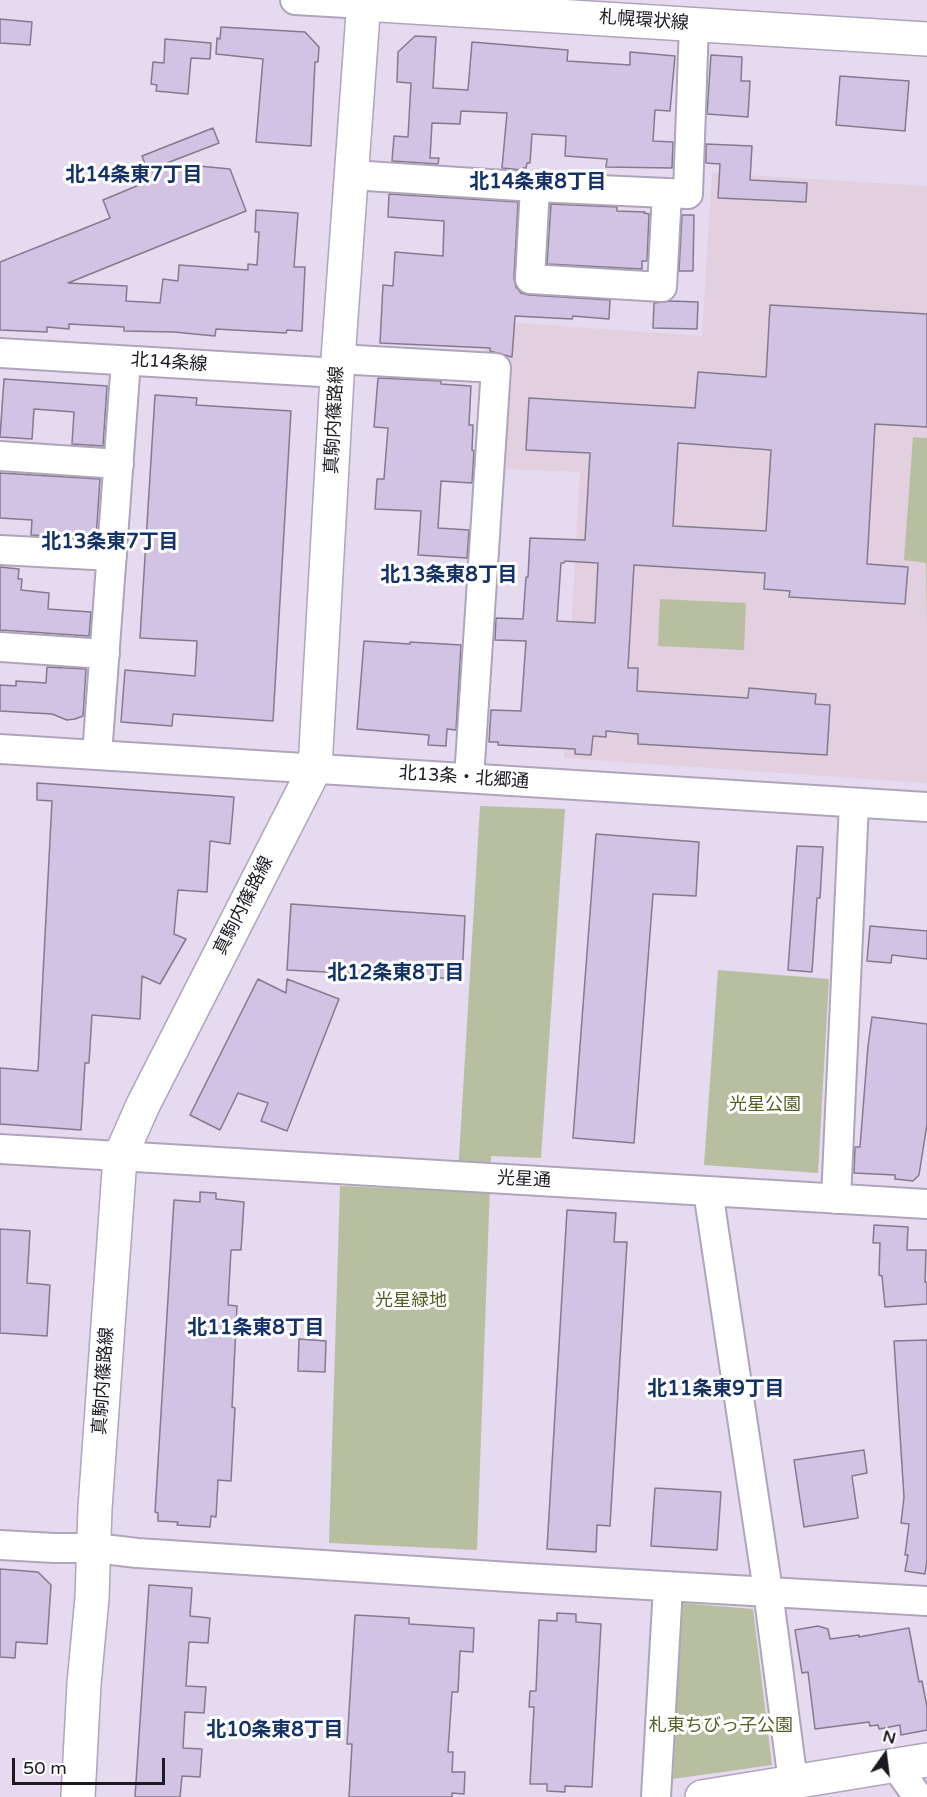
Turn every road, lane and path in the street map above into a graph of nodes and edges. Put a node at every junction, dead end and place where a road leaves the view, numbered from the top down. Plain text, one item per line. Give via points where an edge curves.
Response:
1 (295, 0) edge
2 (364, 2) edge
3 (694, 24) junction
4 (927, 39) edge
5 (352, 175) junction
6 (535, 187) junction
7 (667, 193) junction
8 (0, 353) edge
9 (126, 361) junction
10 (338, 366) junction
11 (0, 456) edge
12 (119, 464) junction
13 (0, 550) edge
14 (112, 556) junction
15 (0, 647) edge
16 (105, 654) junction
17 (0, 749) edge
18 (97, 755) junction
19 (315, 768) junction
20 (470, 778) junction
21 (854, 803) junction
22 (927, 807) edge
23 (0, 1149) edge
24 (120, 1157) junction
25 (708, 1191) junction
26 (836, 1198) junction
27 (927, 1204) edge
28 (0, 1545) edge
29 (95, 1548) junction
30 (668, 1587) junction
31 (768, 1591) junction
32 (927, 1601) edge
33 (912, 1763) edge
34 (793, 1782) junction
35 (752, 1793) edge
36 (78, 1797) edge
37 (656, 1797) edge
38 (702, 1797) edge
39 (918, 1797) edge

1 - 2 street
2 - 3 main road, 札幌環状線
2 - 5 main road, 真駒内篠路線
3 - 4 main road, 札幌環状線
3 - 7 street via 688,194
5 - 6 street
5 - 10 main road, 真駒内篠路線
6 - 7 street
6 - 7 street via 530,279 662,287
8 - 9 street, 北14条線
9 - 10 street, 北14条線
9 - 12 street
10 - 19 main road, 真駒内篠路線
10 - 20 street, 北14条線 via 496,368
11 - 12 street
12 - 14 street
13 - 14 street
14 - 16 street
15 - 16 street
16 - 18 street
17 - 18 street, 北13条・北郷通
18 - 19 street, 北13条・北郷通
19 - 20 street, 北13条・北郷通
19 - 24 main road, 真駒内篠路線
20 - 21 street, 北13条・北郷通
21 - 22 street, 北13条・北郷通
21 - 26 street
23 - 24 street, 光星通
24 - 25 street, 光星通
24 - 29 main road, 真駒内篠路線
25 - 26 street, 光星通
25 - 31 street
26 - 27 street, 光星通
28 - 29 street
29 - 30 street
29 - 36 main road, 真駒内篠路線
30 - 31 street
30 - 37 street
31 - 32 street
31 - 34 street
33 - 34 main road
33 - 39 street
34 - 35 main road
35 - 38 main road

